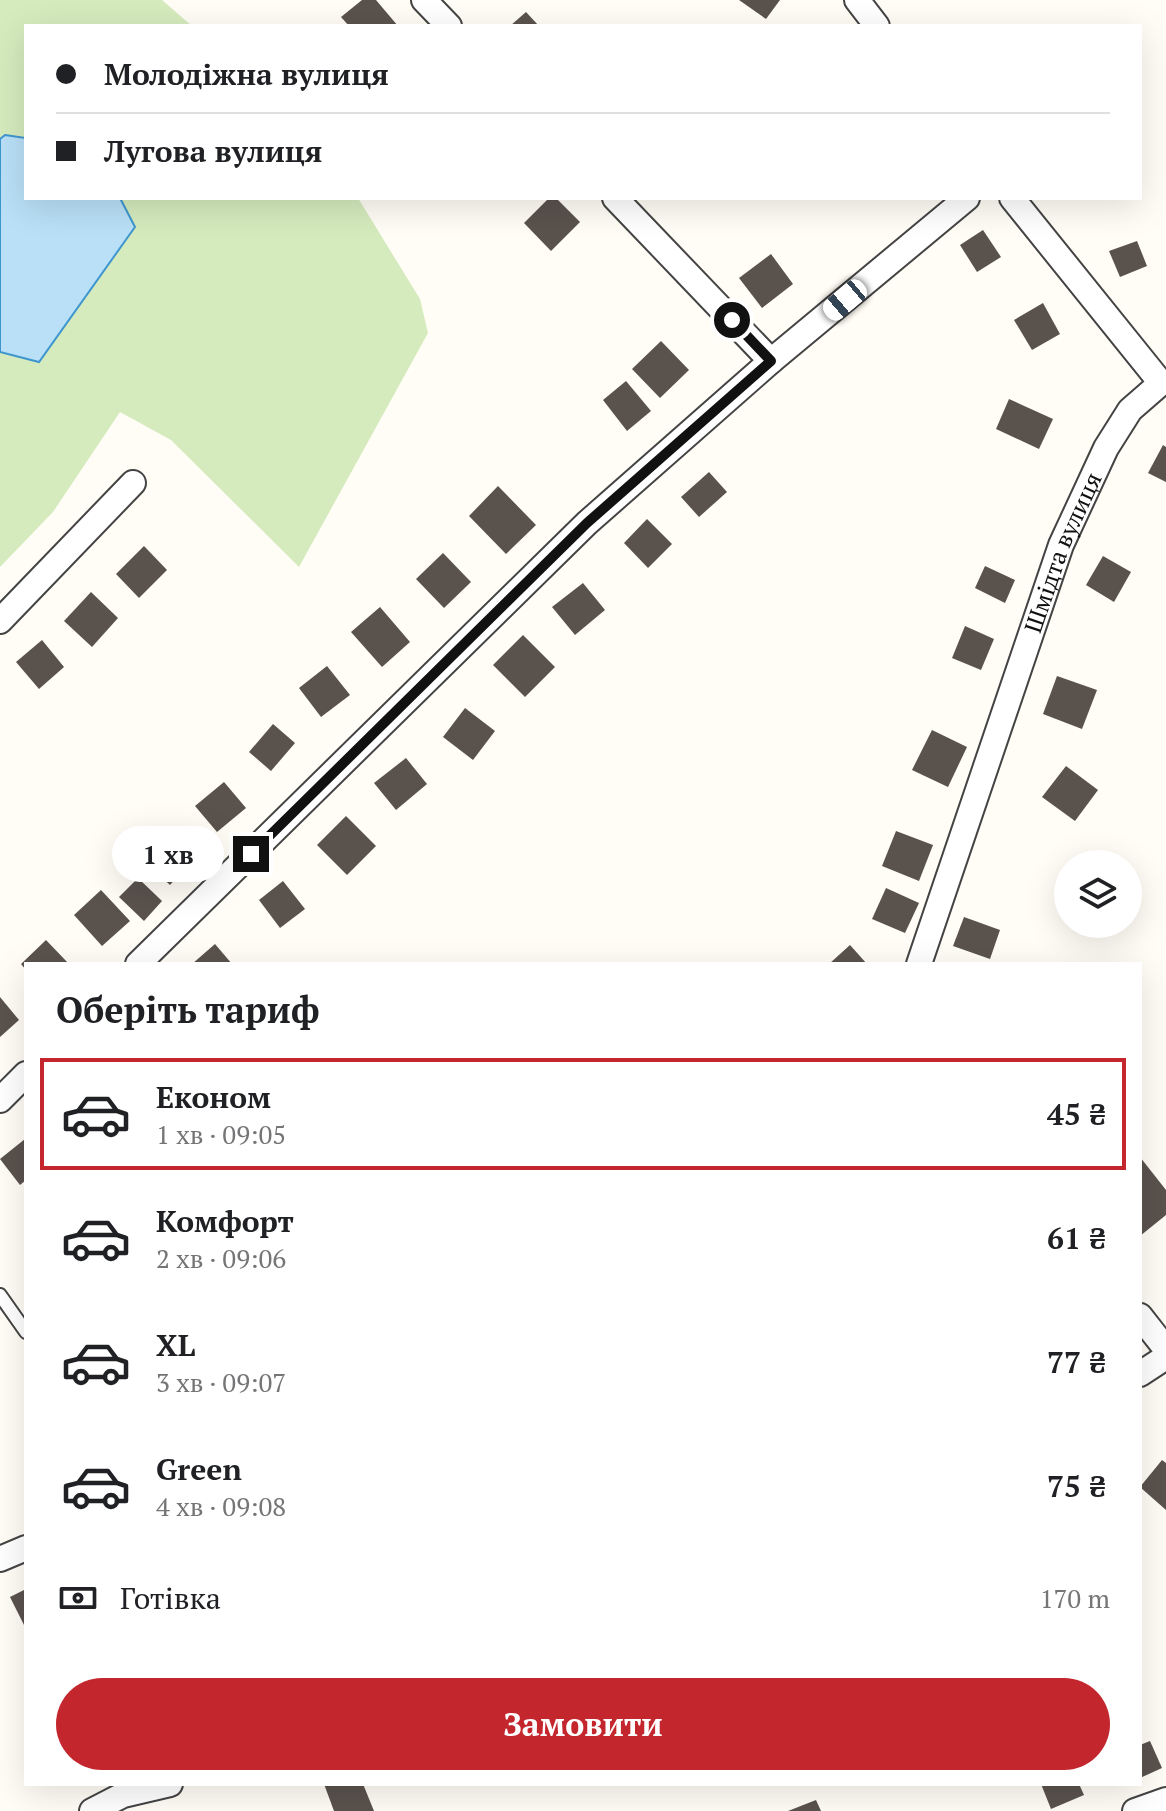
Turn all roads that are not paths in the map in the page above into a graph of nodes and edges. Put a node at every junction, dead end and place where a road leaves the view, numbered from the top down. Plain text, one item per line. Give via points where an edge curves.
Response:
1 (424, 0) edge
2 (857, 0) edge
3 (447, 24) edge
4 (875, 24) edge
5 (617, 200) edge
6 (965, 200) edge
7 (1014, 200) edge
8 (771, 361) junction
9 (1164, 383) edge
10 (133, 483) dead end
11 (0, 621) edge
12 (140, 962) edge
13 (920, 962) edge
14 (24, 1076) edge
15 (0, 1100) edge
16 (0, 1295) edge
17 (1142, 1319) edge
18 (24, 1329) edge
19 (1166, 1349) edge
20 (1166, 1357) edge
21 (1142, 1373) edge
22 (24, 1549) edge
23 (0, 1559) edge
24 (161, 1786) edge
25 (1166, 1800) edge
26 (92, 1811) edge
27 (1135, 1811) edge

1 - 3 street
2 - 4 street
5 - 8 street
6 - 8 street
7 - 9 street, Шмідта вулиця
8 - 12 street via 587,523
9 - 13 street, Шмідта вулиця via 1130,410 1106,448 1061,545
10 - 11 street
14 - 15 street
16 - 18 lane
17 - 19 street
20 - 21 street
22 - 23 street
24 - 26 street via 123,1795
25 - 27 street

